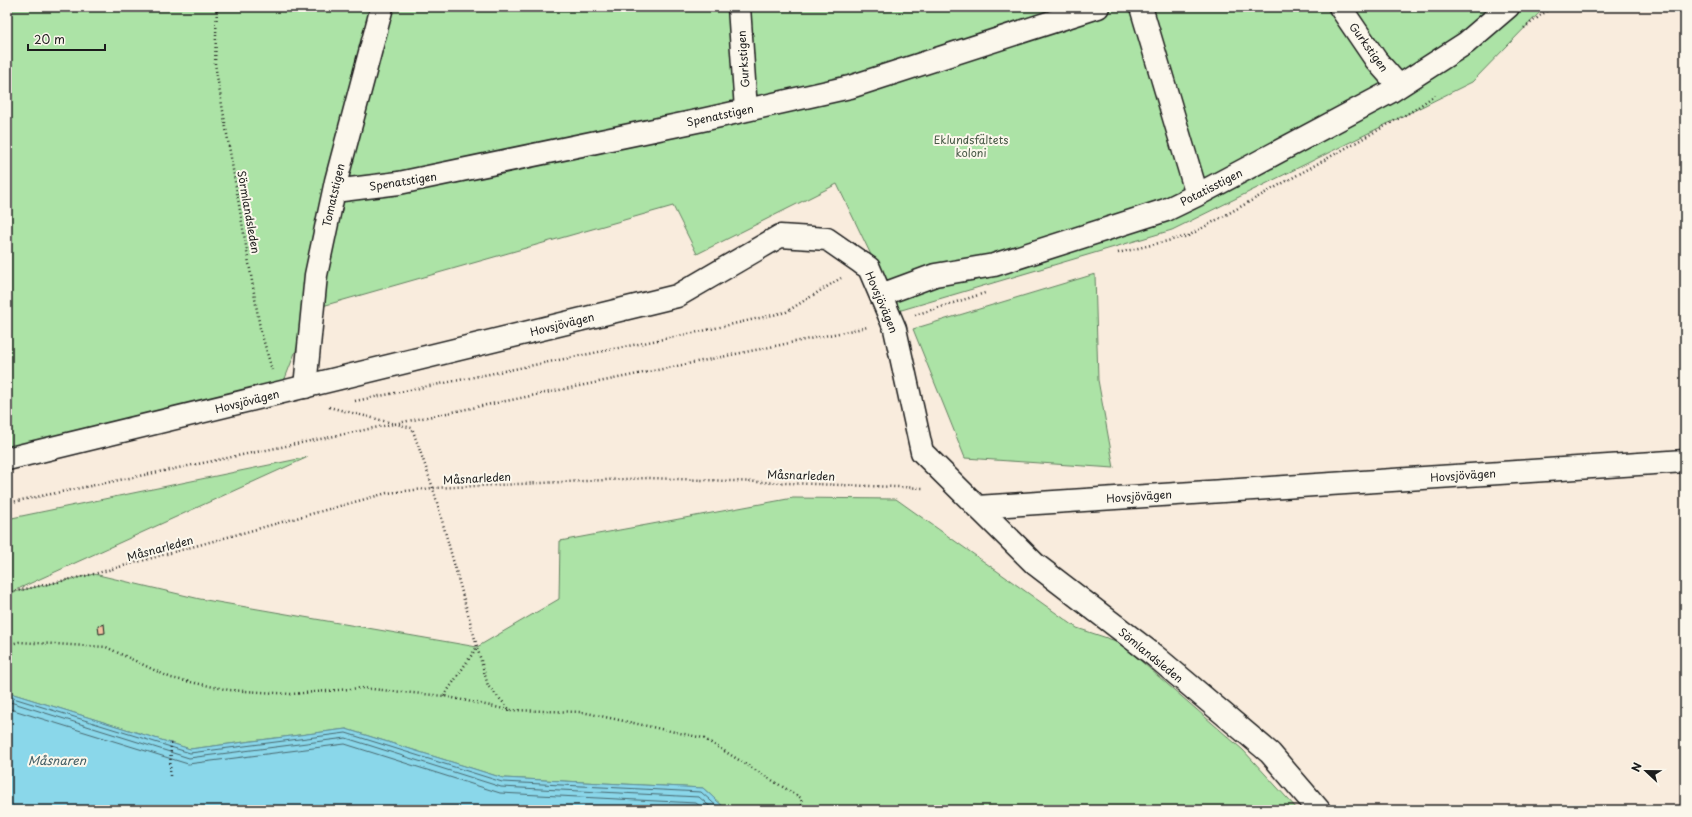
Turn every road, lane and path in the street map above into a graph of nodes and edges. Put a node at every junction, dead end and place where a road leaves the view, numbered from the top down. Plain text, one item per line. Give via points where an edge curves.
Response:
1 (217, 7) edge
2 (382, 7) edge
3 (740, 7) edge
4 (1098, 7) edge
5 (1141, 7) edge
6 (1340, 7) edge
7 (1508, 7) edge
8 (1552, 7) edge
9 (1520, 30) dead end
10 (1399, 86) junction
11 (1439, 91) dead end
12 (746, 110) junction
13 (334, 191) junction
14 (1197, 195) junction
15 (1110, 254) dead end
16 (863, 264) junction
17 (991, 291) dead end
18 (880, 295) junction
19 (910, 317) dead end
20 (871, 326) dead end
21 (305, 387) junction
22 (279, 394) junction
23 (352, 402) dead end
24 (337, 405) dead end
25 (322, 406) dead end
26 (329, 407) junction
27 (7, 459) edge
28 (1685, 461) edge
29 (433, 488) junction
30 (960, 489) junction
31 (7, 503) edge
32 (977, 507) junction
33 (7, 593) edge
34 (7, 645) edge
35 (477, 647) junction
36 (444, 696) junction
37 (510, 710) junction
38 (171, 743) dead end
39 (170, 776) dead end
40 (803, 810) edge
41 (1319, 810) edge

1 - 22 path, Sörmlandsleden via 215,64 260,328
2 - 13 street, Tomatstigen
3 - 12 street, Gurkstigen
4 - 12 street, Spenatstigen via 850,87
5 - 14 street
6 - 10 street, Gurkstigen via 1376,60
7 - 10 street, Potatisstigen via 1466,43
8 - 9 path
10 - 14 street, Potatisstigen
11 - 15 path via 1414,110 1188,236
12 - 13 street, Spenatstigen via 400,183
13 - 21 street, Tomatstigen via 316,275
14 - 18 street, Potatisstigen via 1166,210 994,265 935,275
16 - 18 street, Hovsjövägen via 869,268
16 - 21 street, Hovsjövägen via 828,239 780,236 677,296
16 - 23 path via 786,312
17 - 19 path
18 - 30 street, Hovsjövägen via 895,329 922,452
20 - 31 path
21 - 22 street, Hovsjövägen
22 - 27 street, Hovsjövägen
24 - 26 path
25 - 26 path
26 - 29 path via 412,428
28 - 32 street, Hovsjövägen
29 - 30 path, Måsnarleden via 649,478
29 - 33 path, Måsnarleden via 387,494 94,574
29 - 35 path
30 - 32 street, Hovsjövägen
32 - 41 street, Sömlandsleden via 1035,564 1155,656 1270,753
34 - 36 path via 19,642 106,647 171,678 229,690 292,694 361,688
35 - 36 path
35 - 37 path via 488,686
36 - 37 path
37 - 40 path via 582,712 703,738 801,798
38 - 39 path

